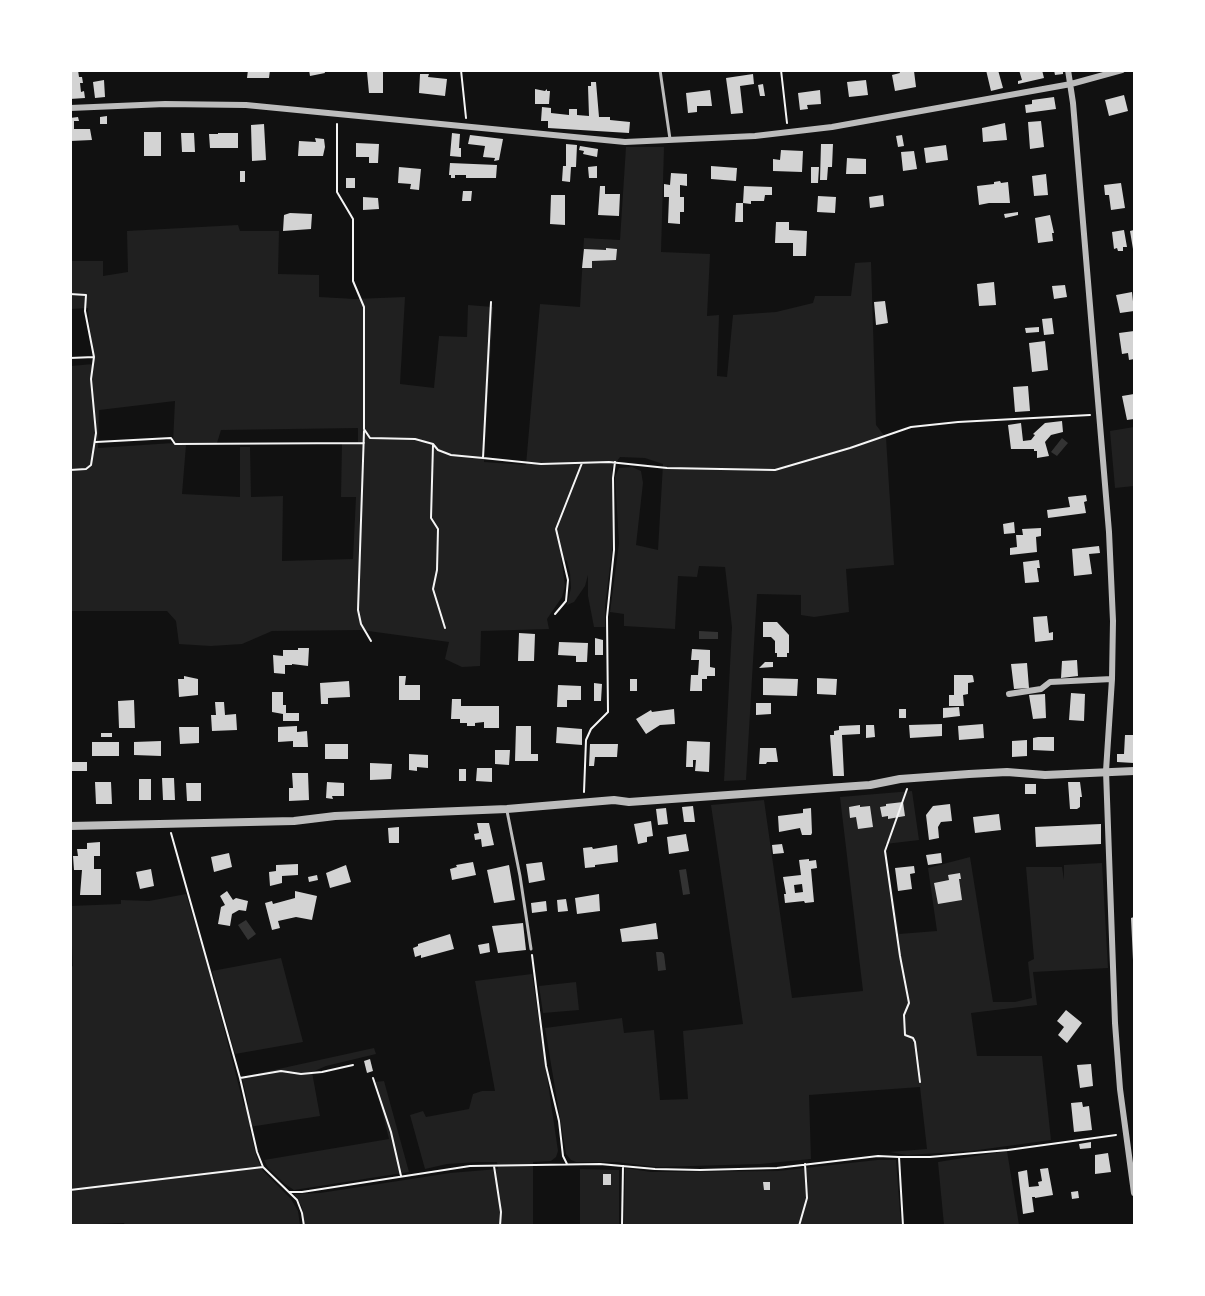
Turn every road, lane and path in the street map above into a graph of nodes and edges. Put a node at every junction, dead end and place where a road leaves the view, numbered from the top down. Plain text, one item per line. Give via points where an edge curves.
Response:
1 (461, 70) edge
2 (660, 70) edge
3 (781, 70) edge
4 (1068, 70) edge
5 (1122, 70) edge
6 (1071, 84) junction
7 (70, 108) edge
8 (337, 114) junction
9 (466, 127) junction
10 (788, 132) junction
11 (670, 140) junction
12 (70, 294) edge
13 (491, 302) dead end
14 (94, 357) junction
15 (70, 358) edge
16 (1098, 414) junction
17 (364, 429) junction
18 (96, 442) junction
19 (364, 442) junction
20 (433, 444) junction
21 (483, 458) junction
22 (615, 462) junction
23 (582, 463) junction
24 (70, 470) edge
25 (555, 614) dead end
26 (444, 628) dead end
27 (371, 641) dead end
28 (1112, 679) junction
29 (1009, 694) dead end
30 (1106, 771) junction
31 (1134, 771) edge
32 (908, 778) junction
33 (584, 803) junction
34 (507, 809) junction
35 (167, 823) junction
36 (70, 826) edge
37 (531, 949) joint
38 (353, 1065) dead end
39 (240, 1078) junction
40 (373, 1078) dead end
41 (920, 1082) dead end
42 (1126, 1134) junction
43 (899, 1156) junction
44 (805, 1164) junction
45 (568, 1165) junction
46 (494, 1166) junction
47 (623, 1166) junction
48 (263, 1167) junction
49 (401, 1176) junction
50 (70, 1190) edge
51 (289, 1192) junction
52 (1134, 1193) edge
53 (304, 1226) edge
54 (500, 1226) edge
55 (622, 1226) edge
56 (799, 1226) edge
57 (903, 1226) edge

1 - 9 path
2 - 11 lane
3 - 10 path
4 - 6 street
5 - 6 street
6 - 10 street
6 - 16 street
7 - 8 street via 246,105
8 - 9 street
8 - 17 path via 337,192 353,219 353,281 364,307
9 - 11 street via 625,142
10 - 11 street
12 - 14 path via 86,295 85,311
13 - 21 path
14 - 15 path
14 - 18 path
16 - 22 path via 911,426 775,470 667,468
16 - 28 street via 1109,532
17 - 19 path
17 - 20 path via 370,438 415,439
18 - 19 path via 171,438 175,444
18 - 24 path via 91,465
19 - 27 path via 358,609
20 - 21 path via 451,455
20 - 26 path via 431,518 438,529 433,590
21 - 23 path via 541,464
22 - 23 path
22 - 33 path via 614,550 607,617 608,712 586,740
23 - 25 path via 556,529 568,580 566,601
28 - 29 street via 1050,682 1041,689
28 - 30 street
30 - 31 street
30 - 32 street
30 - 42 street via 1115,1023
32 - 33 street via 859,786
32 - 41 path via 885,851 909,1003 904,1015 905,1035 915,1042
33 - 34 street
34 - 35 street via 294,821
34 - 37 lane
35 - 36 street
35 - 39 path
37 - 45 path via 546,1066
38 - 39 path via 322,1072 281,1071
39 - 48 path
40 - 49 path
42 - 43 path via 1008,1150
42 - 52 street
43 - 44 path
43 - 57 path
44 - 47 path via 700,1170
44 - 56 path via 807,1198
45 - 46 path
45 - 47 path
46 - 49 path
46 - 54 path
47 - 55 path
48 - 50 path
48 - 51 path
49 - 51 path
51 - 53 path via 297,1200

